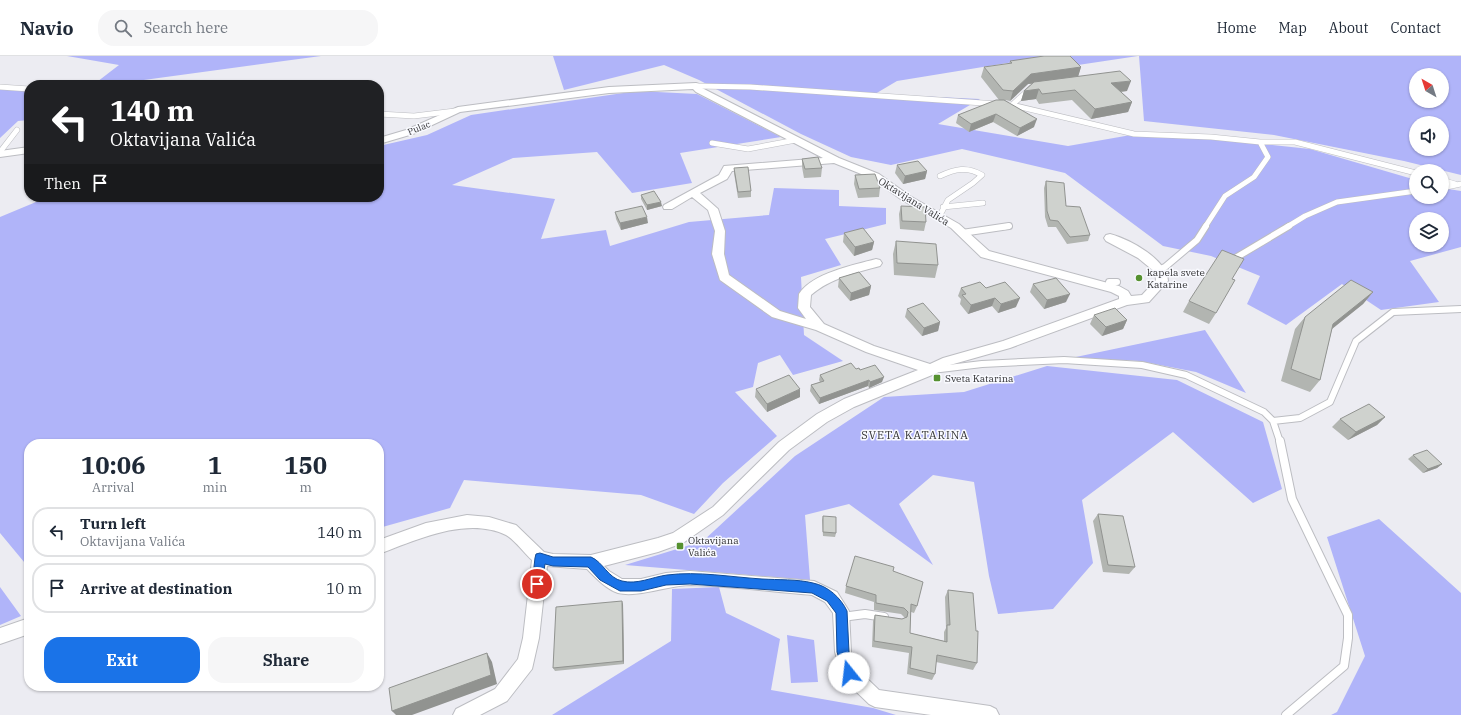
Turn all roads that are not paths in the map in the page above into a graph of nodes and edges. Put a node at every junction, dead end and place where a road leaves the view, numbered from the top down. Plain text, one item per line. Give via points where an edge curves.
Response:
1 (696, 86) junction
2 (0, 87) edge
3 (1037, 87) edge
4 (24, 89) edge
5 (1012, 105) junction
6 (458, 110) junction
7 (384, 114) edge
8 (17, 130) dead end
9 (384, 140) edge
10 (796, 140) junction
11 (1260, 142) junction
12 (712, 143) dead end
13 (24, 151) edge
14 (0, 153) edge
15 (835, 160) junction
16 (1409, 172) edge
17 (940, 176) dead end
18 (1449, 182) edge
19 (1459, 184) edge
20 (1449, 186) edge
21 (693, 192) junction
22 (1409, 192) edge
23 (983, 203) dead end
24 (668, 207) dead end
25 (941, 212) junction
26 (1009, 226) dead end
27 (962, 233) junction
28 (1110, 238) dead end
29 (1237, 257) edge
30 (876, 263) dead end
31 (1160, 269) junction
32 (1126, 301) junction
33 (1461, 309) edge
34 (820, 327) junction
35 (932, 370) junction
36 (1273, 421) junction
37 (384, 545) edge
38 (540, 558) junction
39 (591, 562) junction
40 (842, 616) junction
41 (893, 619) edge
42 (24, 628) edge
43 (0, 636) edge
44 (462, 715) edge
45 (990, 715) edge
46 (1286, 715) edge

1 - 5 lane via 750,87
1 - 6 street via 609,90
1 - 10 street
2 - 4 lane
3 - 5 lane via 1029,88
5 - 11 lane via 1134,134
6 - 7 lane via 414,116
6 - 9 street, Pulac via 437,121
8 - 14 lane
10 - 12 lane via 748,149
10 - 15 street
11 - 16 lane via 1295,142
11 - 31 lane via 1268,157 1254,178 1225,196 1197,240 1166,267
13 - 14 street
15 - 21 street, Oktavijana Valića via 728,168 723,177
15 - 25 street, Oktavijana Valića via 875,176 906,198
17 - 25 lane via 952,170 965,168 982,175 977,182 944,204
18 - 19 lane
19 - 20 lane
21 - 24 street, Oktavijana Valića
21 - 34 street via 713,209 720,231 718,254 724,277 776,314
22 - 29 lane via 1337,202 1305,216
23 - 25 lane
25 - 27 street, Oktavijana Valića
26 - 27 lane
27 - 32 street, Oktavijana Valića via 985,254 1112,285 1124,294
28 - 31 street
30 - 34 street via 835,274 816,284 805,294 804,308
31 - 32 street via 1162,281 1145,299
32 - 35 street via 1006,345 947,361
33 - 36 lane via 1393,312 1356,341 1330,402 1300,418
34 - 35 street via 870,349
35 - 36 lane via 982,364 1064,360 1142,365 1186,375 1264,412
35 - 39 street via 849,403 822,418 784,446 718,511 678,538 635,552
36 - 46 lane via 1279,437 1292,499 1348,615 1344,666
37 - 38 street via 426,530 467,521 511,530
38 - 39 street
38 - 44 street via 526,663 501,695
39 - 40 street via 604,576 620,586 641,586 690,578 814,588 831,597
40 - 41 lane via 865,614
40 - 45 street via 843,652 849,673 875,698
42 - 43 street

